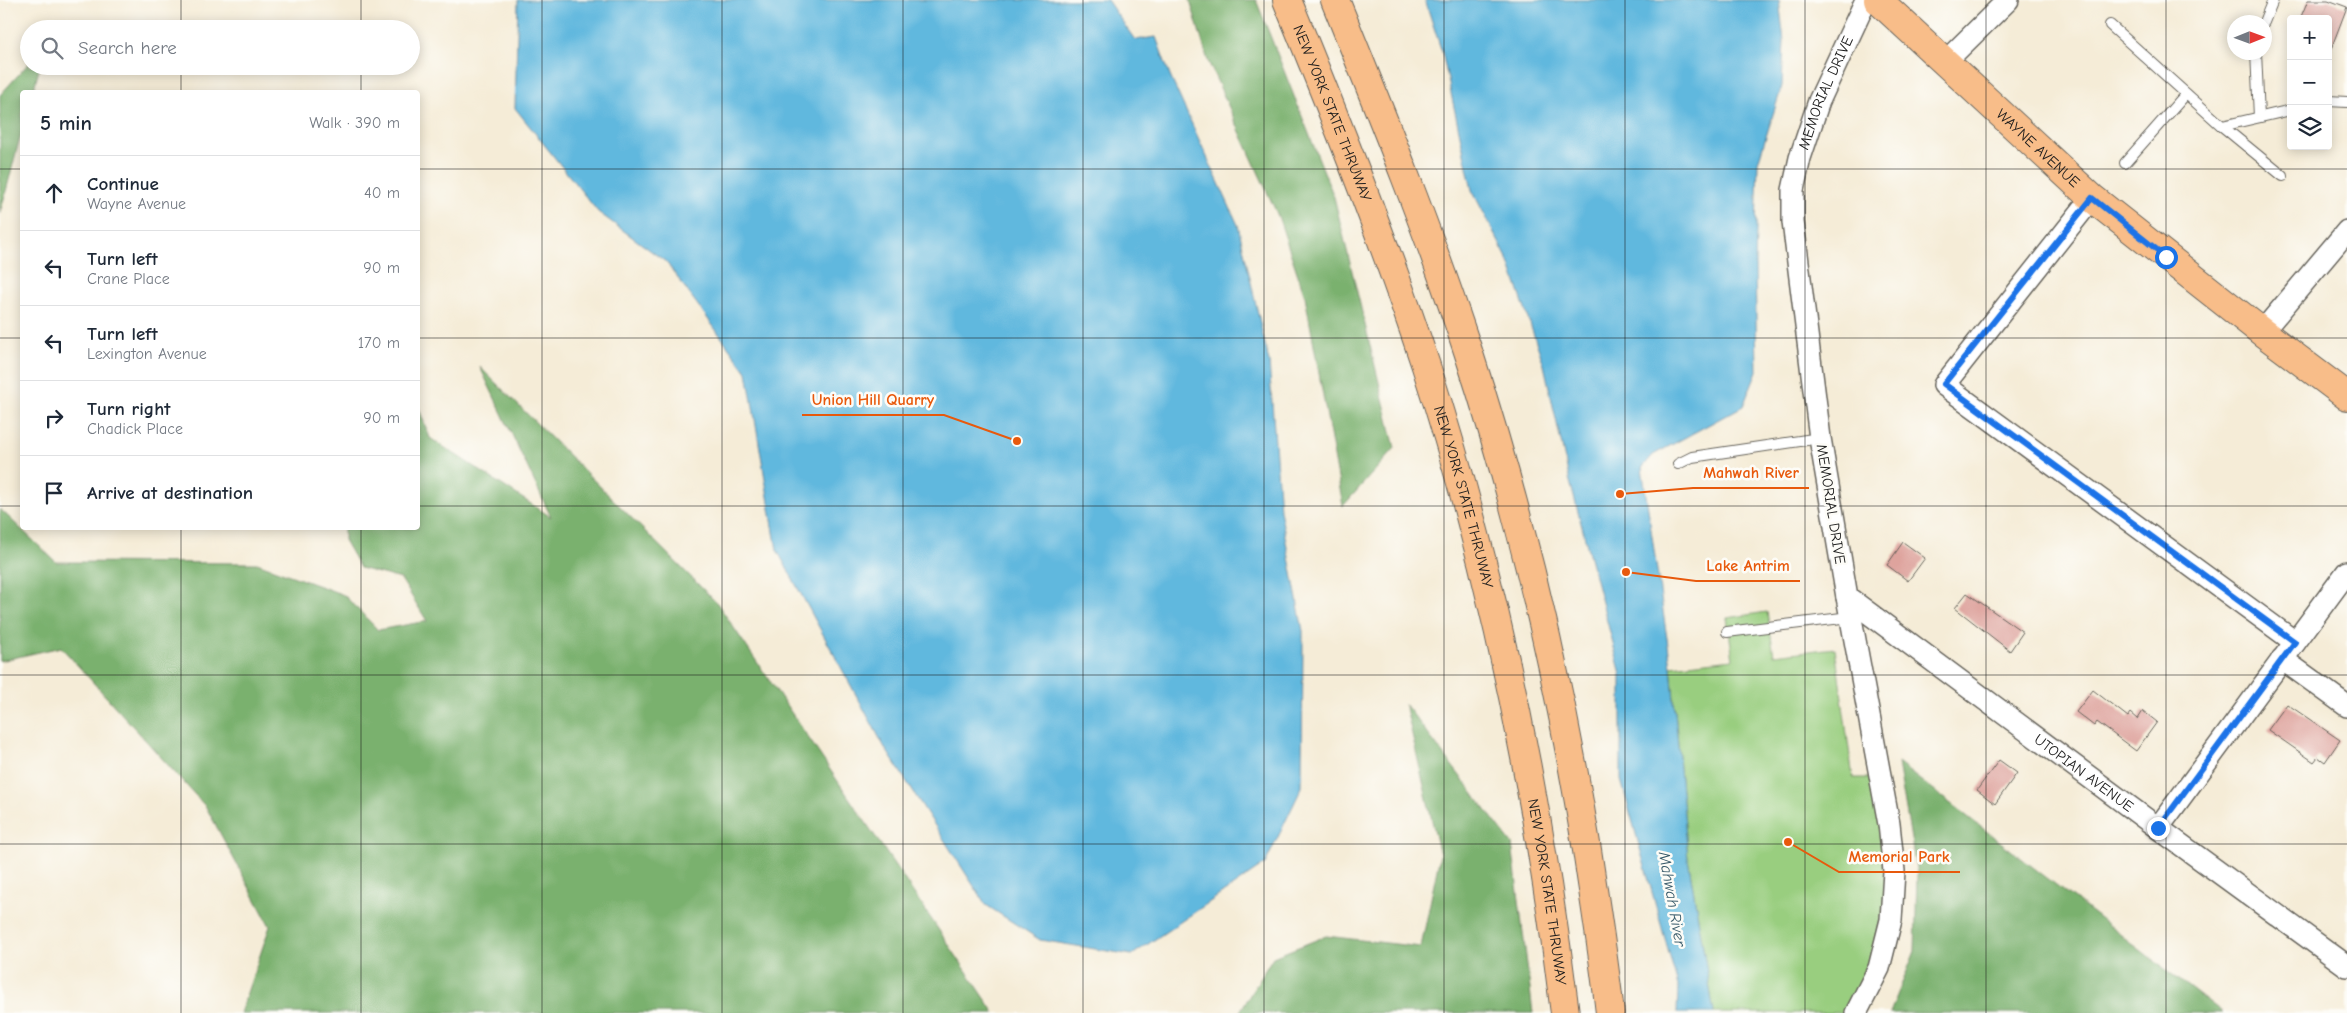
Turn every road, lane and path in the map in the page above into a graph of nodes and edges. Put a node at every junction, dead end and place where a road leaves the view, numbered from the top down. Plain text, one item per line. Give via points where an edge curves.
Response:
1 (1287, 0) edge
2 (1335, 0) edge
3 (1866, 0) edge
4 (1878, 0) edge
5 (2008, 0) edge
6 (2273, 0) edge
7 (2267, 15) edge
8 (2110, 25) dead end
9 (2256, 60) edge
10 (1946, 61) junction
11 (2186, 94) junction
12 (2332, 101) edge
13 (2347, 102) edge
14 (2287, 111) edge
15 (2259, 118) junction
16 (2222, 126) junction
17 (2125, 163) dead end
18 (2283, 176) dead end
19 (2092, 198) junction
20 (2347, 231) edge
21 (2262, 332) junction
22 (2347, 396) edge
23 (1820, 438) junction
24 (1678, 464) dead end
25 (2347, 572) edge
26 (1848, 607) junction
27 (1727, 632) dead end
28 (2295, 642) junction
29 (2282, 659) junction
30 (2347, 706) edge
31 (2158, 828) junction
32 (2347, 966) edge
33 (1565, 1013) edge
34 (1610, 1013) edge
35 (1856, 1013) edge

1 - 33 main road, NEW YORK STATE THRUWAY via 1392,268 1453,456 1501,637 1520,730
2 - 34 main road via 1437,262 1468,353 1521,536 1565,723
3 - 23 street, MEMORIAL DRIVE via 1819,101 1793,190 1793,222
4 - 10 main road, WAYNE AVENUE
5 - 10 street
6 - 7 lane
8 - 11 lane
9 - 15 lane
10 - 19 main road, WAYNE AVENUE
11 - 16 lane
11 - 17 lane
12 - 13 lane
14 - 15 lane
15 - 16 lane
16 - 18 lane
19 - 21 main road, WAYNE AVENUE
19 - 28 street via 1944,384
20 - 21 street
21 - 22 main road, WAYNE AVENUE
23 - 24 lane via 1692,457
23 - 26 street, MEMORIAL DRIVE
25 - 28 street
26 - 27 lane
26 - 31 street, UTOPIAN AVENUE
26 - 35 street, MEMORIAL DRIVE via 1889,824 1894,871 1891,920 1879,968
28 - 29 street
29 - 30 street
29 - 31 street
31 - 32 street, UTOPIAN AVENUE

